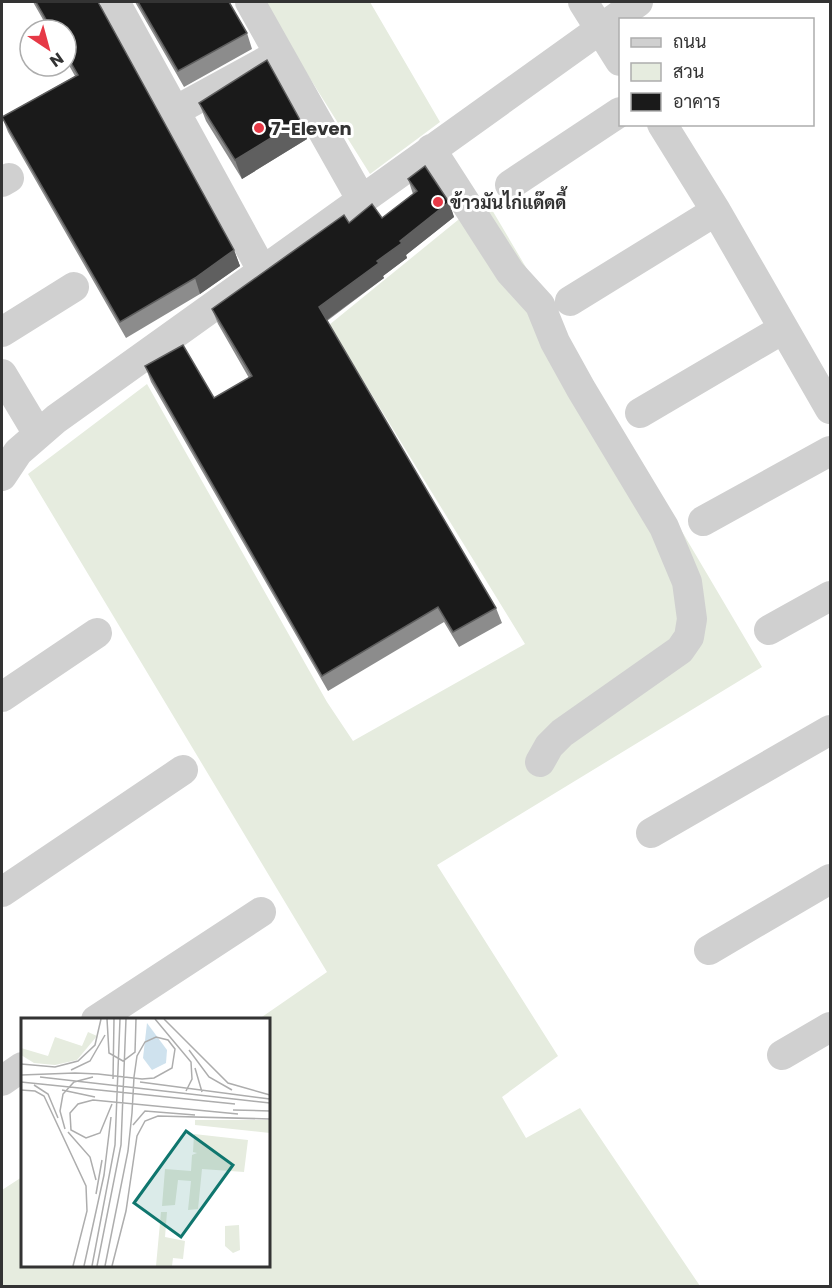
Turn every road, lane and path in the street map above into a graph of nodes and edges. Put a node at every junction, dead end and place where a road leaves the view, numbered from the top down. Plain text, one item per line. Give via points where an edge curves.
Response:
1 (115, 2) edge
2 (250, 2) edge
3 (583, 2) edge
4 (638, 2) edge
5 (599, 29) junction
6 (279, 54) junction
7 (619, 58) edge
8 (175, 111) junction
9 (619, 112) edge
10 (663, 126) edge
11 (431, 149) junction
12 (510, 185) dead end
13 (361, 199) junction
14 (716, 211) junction
15 (262, 270) junction
16 (74, 286) dead end
17 (570, 301) dead end
18 (783, 329) junction
19 (2, 332) edge
20 (2, 374) edge
21 (831, 409) edge
22 (640, 413) dead end
23 (38, 434) junction
24 (831, 451) edge
25 (2, 476) edge
26 (702, 521) dead end
27 (831, 596) edge
28 (770, 630) dead end
29 (97, 633) dead end
30 (2, 697) edge
31 (831, 730) edge
32 (540, 762) dead end
33 (183, 770) dead end
34 (651, 833) dead end
35 (831, 879) edge
36 (2, 892) edge
37 (261, 912) dead end
38 (709, 950) dead end
39 (99, 1018) edge
40 (831, 1027) edge
41 (782, 1055) dead end
42 (21, 1068) edge
43 (2, 1081) edge

1 - 8 street
2 - 6 street
3 - 5 street
4 - 5 street
5 - 7 street
5 - 11 street
6 - 8 street
6 - 13 street
8 - 15 street
9 - 12 street
10 - 14 street
11 - 13 street
11 - 32 street via 510,272 540,305 581,389 664,527 687,582 692,620 689,637 680,650 571,727 549,747
13 - 15 street
14 - 17 street
14 - 18 street
15 - 23 street
16 - 19 street
18 - 21 street
18 - 22 street
20 - 23 street
23 - 25 street via 18,452
24 - 26 street
27 - 28 street
29 - 30 street
31 - 34 street
33 - 36 street
35 - 38 street
37 - 39 street
40 - 41 street
42 - 43 street

